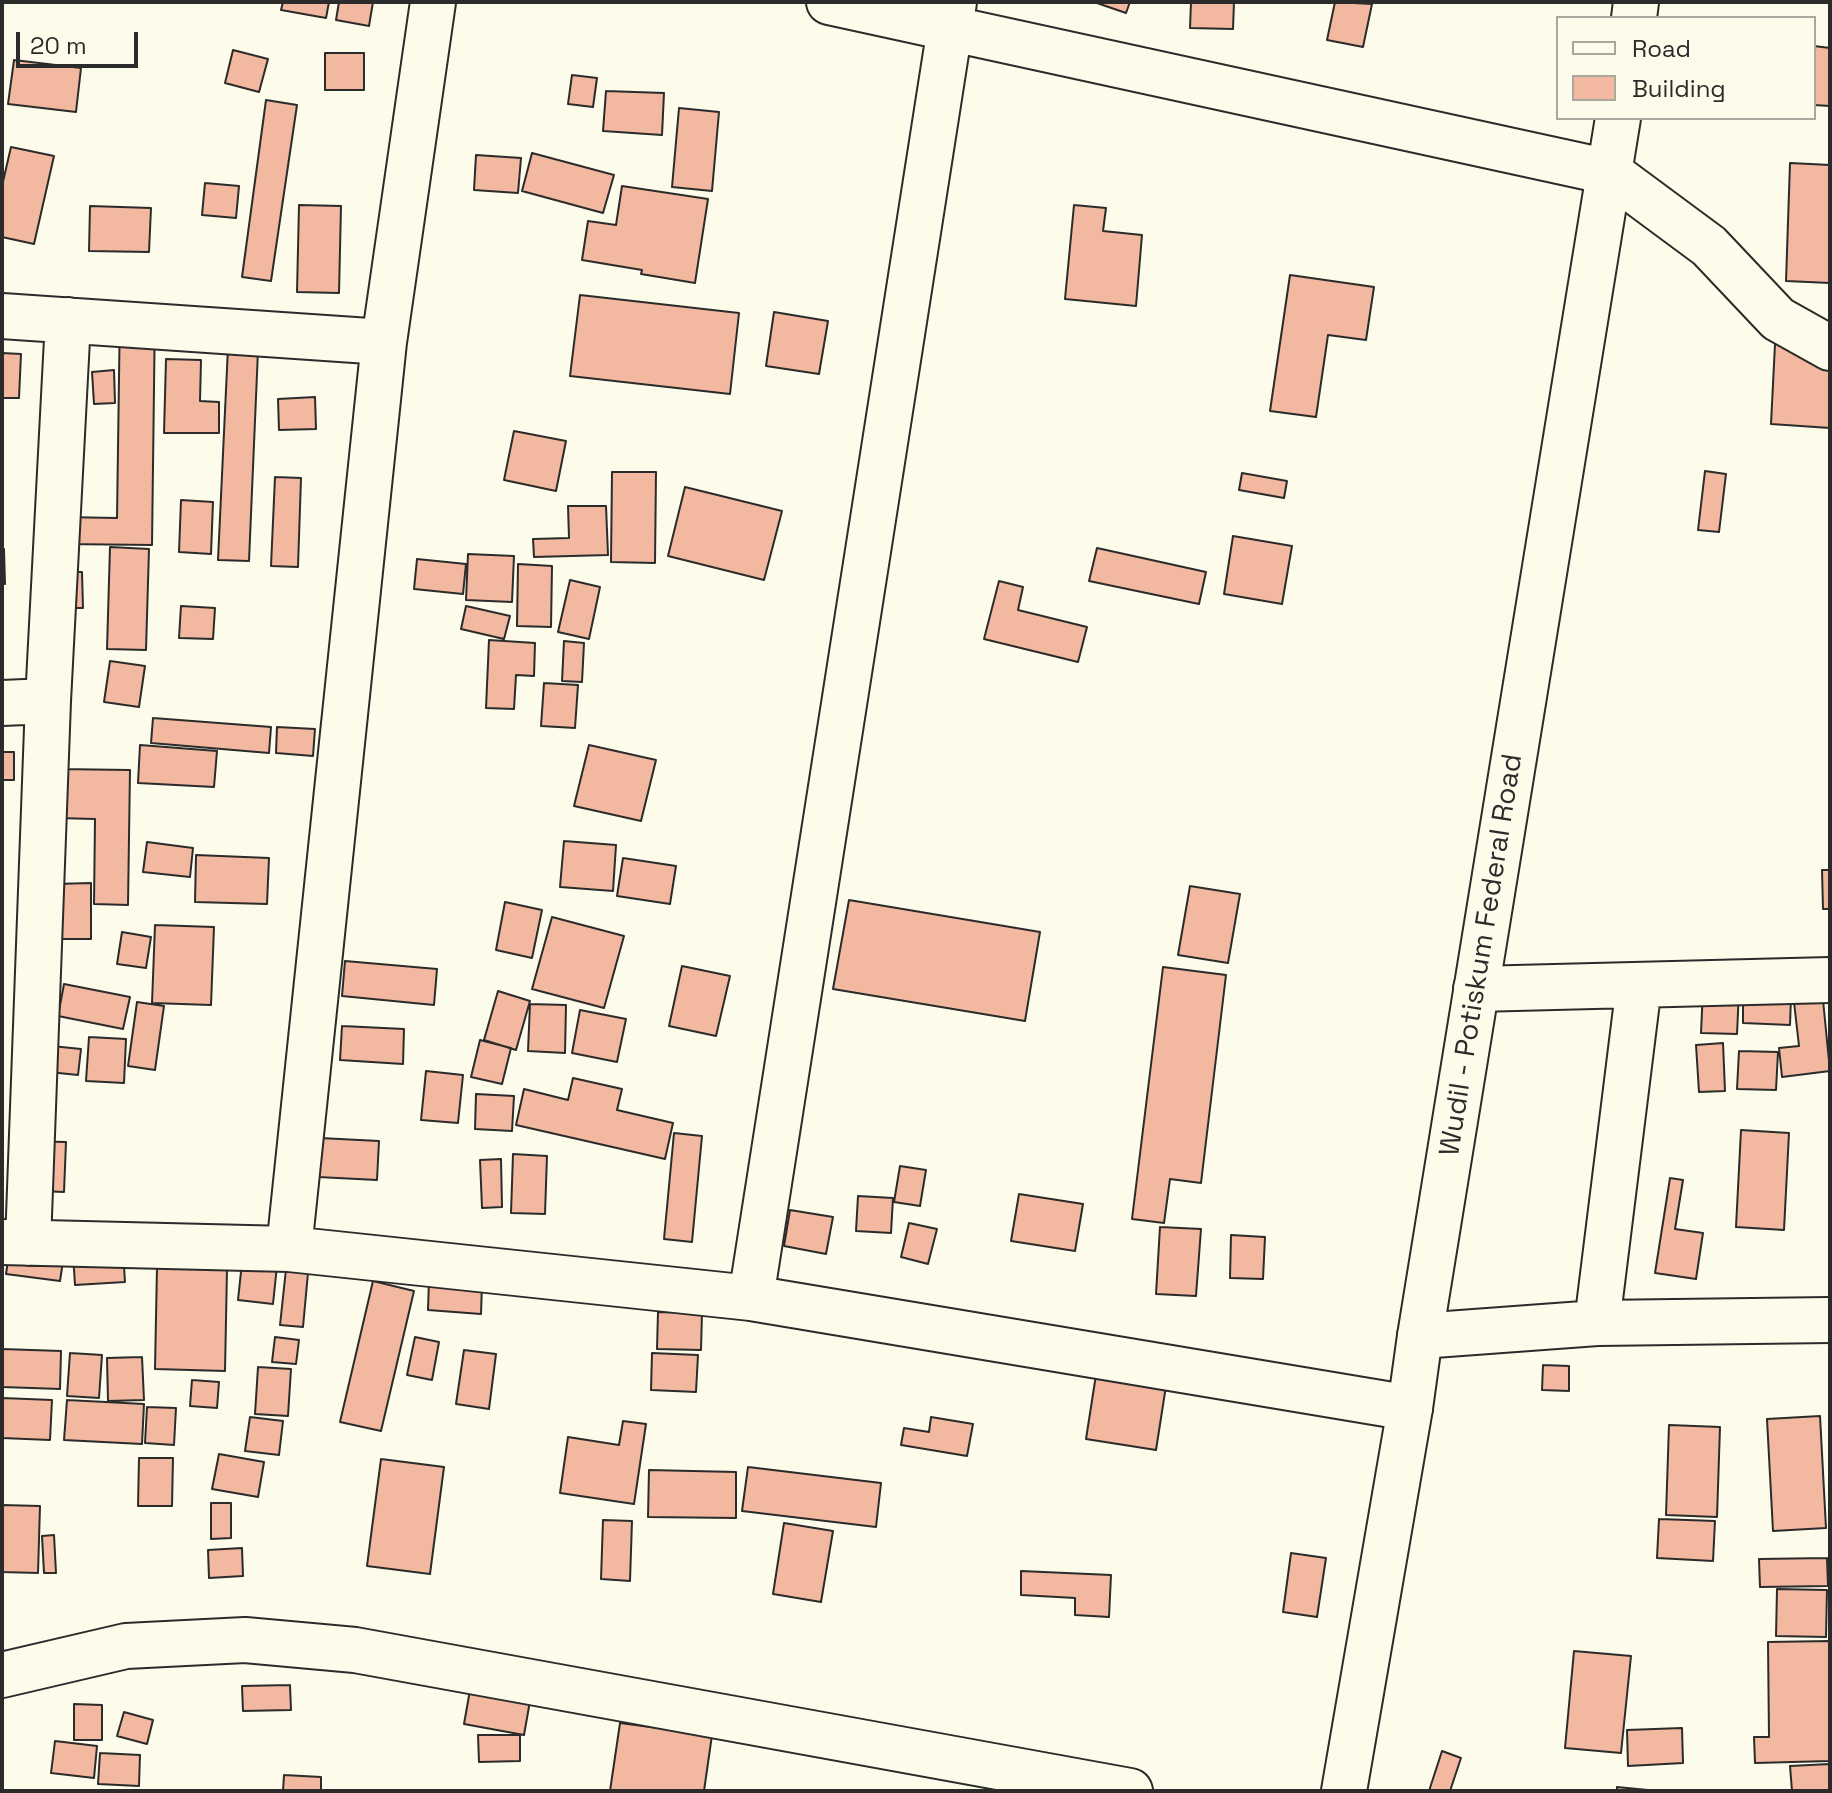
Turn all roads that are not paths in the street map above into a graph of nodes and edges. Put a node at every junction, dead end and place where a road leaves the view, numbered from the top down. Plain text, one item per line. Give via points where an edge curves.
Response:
1 (433, 2) edge
2 (829, 2) edge
3 (952, 15) edge
4 (1618, 120) edge
5 (1609, 172) junction
6 (2, 316) edge
7 (68, 320) junction
8 (384, 342) junction
9 (1830, 348) edge
10 (48, 701) junction
11 (2, 703) edge
12 (1830, 980) edge
13 (1639, 985) junction
14 (1476, 989) junction
15 (15, 1242) edge
16 (289, 1249) junction
17 (751, 1298) junction
18 (1830, 1320) edge
19 (1597, 1323) junction
20 (1420, 1336) junction
21 (1410, 1408) junction
22 (2, 1675) edge
23 (1130, 1791) edge
24 (1344, 1791) edge

1 - 8 street
2 - 3 street
3 - 5 street
3 - 17 street
4 - 5 street, Wudil - Potiskum Federal Road
5 - 9 street via 1709,246 1778,319
5 - 14 street, Wudil - Potiskum Federal Road
6 - 7 street
7 - 8 street
7 - 10 street
8 - 16 street
10 - 11 street
10 - 15 street
12 - 13 street
13 - 14 street
13 - 19 street
14 - 20 street, Wudil - Potiskum Federal Road
15 - 16 street
16 - 17 street
17 - 21 street
18 - 19 street
19 - 20 street
20 - 21 street, Wudil - Potiskum Federal Road
21 - 24 street, Wudil - Potiskum Federal Road
22 - 23 street via 126,1646 245,1640 355,1650

